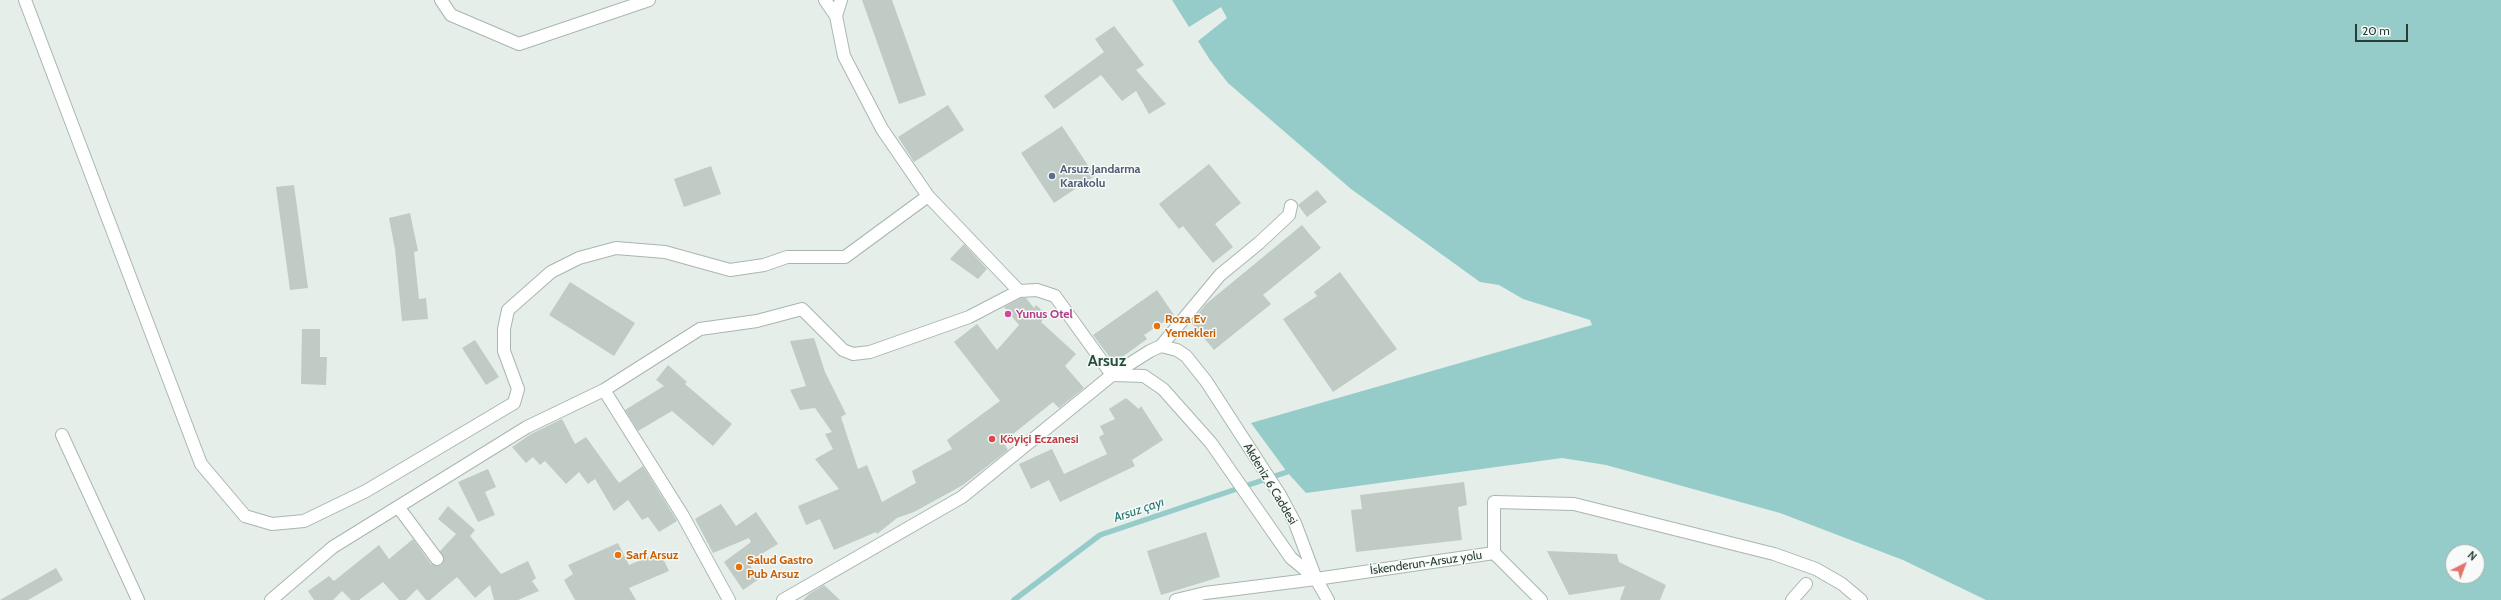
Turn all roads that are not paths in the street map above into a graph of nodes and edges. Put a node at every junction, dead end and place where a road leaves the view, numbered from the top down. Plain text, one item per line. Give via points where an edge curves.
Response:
1 (25, 0) edge
2 (441, 0) edge
3 (649, 0) edge
4 (825, 0) edge
5 (841, 0) edge
6 (836, 16) junction
7 (928, 196) junction
8 (1292, 206) dead end
9 (1019, 291) junction
10 (1161, 346) junction
11 (1112, 375) junction
12 (604, 390) junction
13 (62, 435) dead end
14 (399, 508) junction
15 (1494, 553) junction
16 (437, 559) dead end
17 (1316, 579) junction
18 (1806, 584) dead end
19 (138, 600) edge
20 (271, 600) edge
21 (729, 600) edge
22 (782, 600) edge
23 (1176, 600) edge
24 (1328, 600) edge
25 (1542, 600) edge
26 (1792, 600) edge
27 (1861, 600) edge

1 - 7 street via 201,464 245,516 272,524 304,521 366,491 514,403 518,389 504,351 504,329 508,310 551,272 579,258 616,248 665,252 730,270 764,265 787,257 845,257
2 - 3 street via 451,15 519,44
4 - 6 street
5 - 6 street
6 - 7 street via 844,56 882,129
7 - 9 street
8 - 10 street via 1289,215 1220,275
9 - 11 street via 1037,290 1055,296
9 - 12 street via 969,317 870,352 853,354 843,350 802,309 757,321 700,329
10 - 11 street
10 - 17 street, Akdeniz 6 Caddesi via 1177,350 1186,356 1220,403 1288,511
11 - 17 street, Akdeniz 6 Caddesi via 1144,376 1154,381 1193,422 1291,558
11 - 22 street via 962,497
12 - 14 street via 527,427
12 - 21 street via 683,516
13 - 19 street
14 - 16 street
14 - 20 street via 333,547
15 - 17 street, İskenderun-Arsuz yolu
15 - 25 street, İskenderun-Arsuz yolu
15 - 27 street via 1494,502 1574,504 1774,554 1816,569 1842,584
17 - 23 street, İskenderun-Arsuz yolu via 1205,593
17 - 24 street
18 - 26 street

